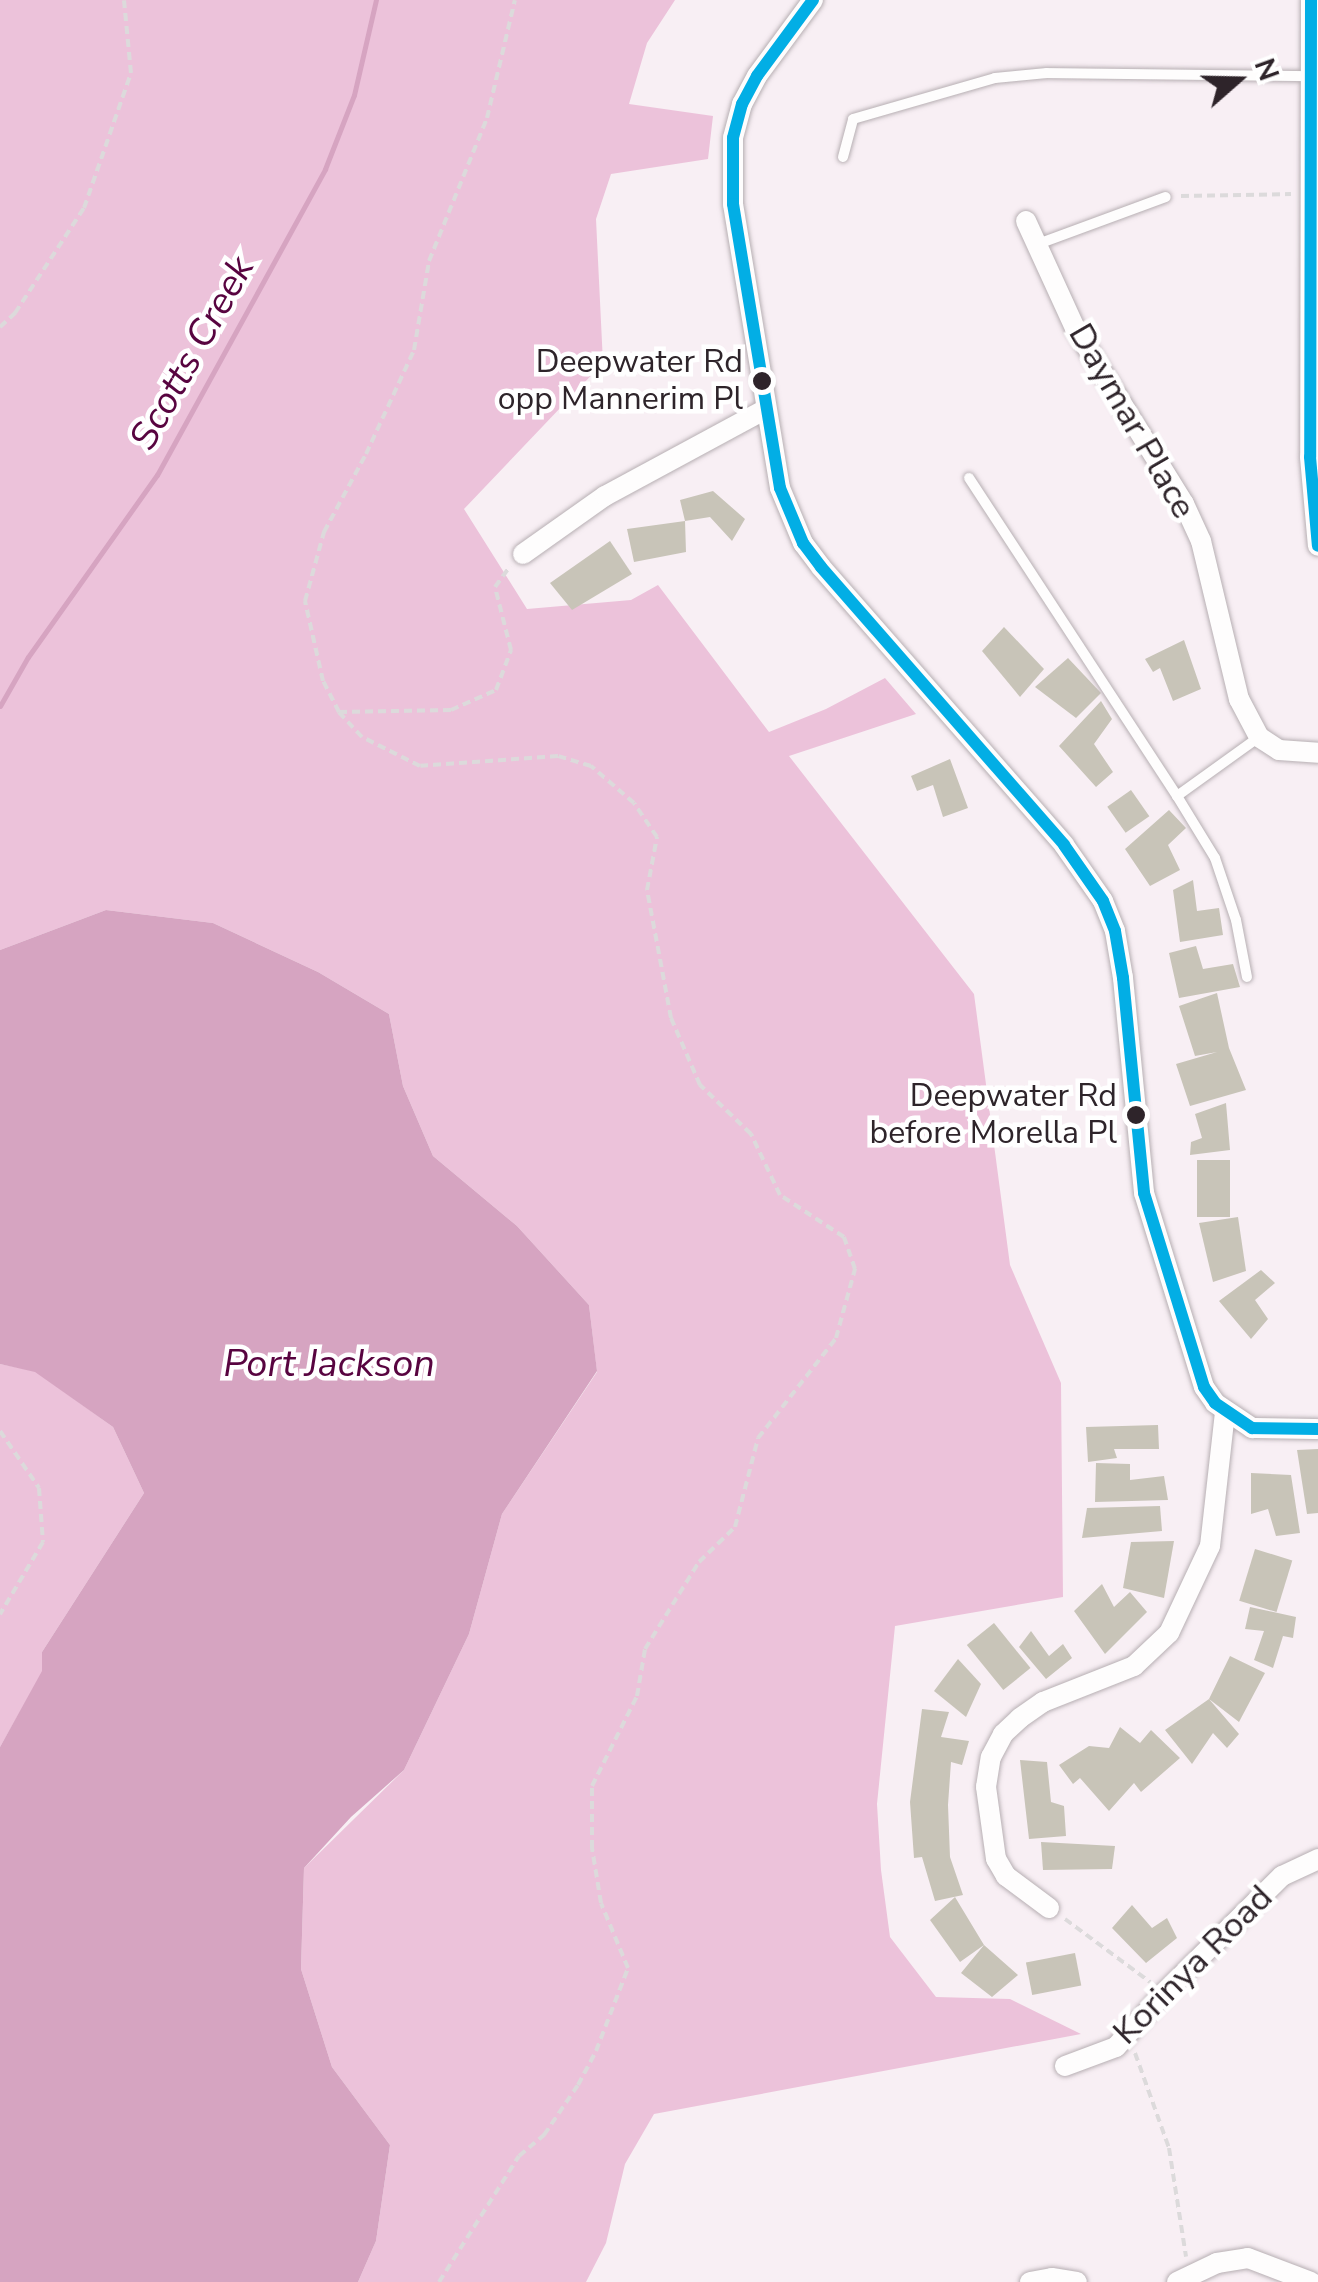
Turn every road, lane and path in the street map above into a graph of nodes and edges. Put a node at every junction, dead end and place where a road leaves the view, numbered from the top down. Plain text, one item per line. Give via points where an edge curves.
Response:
1 (124, 0) edge
2 (514, 0) edge
3 (812, 0) edge
4 (1311, 0) edge
5 (1310, 76) junction
6 (843, 157) dead end
7 (1311, 194) junction
8 (1166, 197) joint
9 (1026, 220) dead end
10 (1038, 244) junction
11 (0, 327) edge
12 (766, 409) junction
13 (969, 478) dead end
14 (1318, 546) edge
15 (523, 554) joint
16 (339, 712) junction
17 (1259, 737) junction
18 (1318, 753) edge
19 (1177, 796) junction
20 (1247, 978) dead end
21 (1225, 1412) junction
22 (1318, 1428) edge
23 (0, 1432) edge
24 (0, 1614) edge
25 (1318, 1858) edge
26 (1049, 1908) joint
27 (1164, 1992) junction
28 (1128, 2035) junction
29 (1065, 2066) dead end
30 (1183, 2279) edge
31 (438, 2282) edge
32 (1030, 2282) edge
33 (1077, 2282) edge
34 (1311, 2282) edge

1 - 11 path via 131,73 84,208
2 - 16 path via 487,118 430,261 414,350 324,532 304,600 322,680
3 - 12 street via 757,76 733,138 733,204
4 - 5 street
5 - 6 lane via 995,78 853,120
5 - 7 street
7 - 8 path
7 - 14 street via 1310,458
8 - 10 lane
9 - 10 street, Daymar Place
10 - 17 street, Daymar Place via 1075,328 1201,541 1239,699
12 - 15 street via 605,496
12 - 21 street via 780,488 804,543 1064,845 1103,901 1122,966 1144,1193 1204,1387
13 - 19 lane
15 - 16 path via 494,587 511,650 496,690 451,710
16 - 31 path via 362,738 420,766 558,756 591,766 634,802 658,837 647,890 671,1018 700,1085 751,1134 780,1195 844,1236 856,1270 836,1338 758,1438 734,1527 699,1562 646,1649 636,1696 592,1786 601,1904 628,1968 578,2085 544,2135 519,2156
17 - 18 street via 1279,750
17 - 19 lane
19 - 20 lane via 1215,858
21 - 22 street via 1265,1431
21 - 26 street via 1210,1546 1168,1632 1134,1666 1043,1702 1020,1718 991,1757 986,1787 996,1859 1006,1876
23 - 24 path via 38,1488 43,1542
25 - 27 street, Korinya Road via 1282,1876
26 - 27 path
27 - 28 street, Korinya Road
28 - 29 street, Korinya Road via 1116,2047
28 - 30 path via 1169,2148
30 - 34 street via 1248,2258
32 - 33 street

